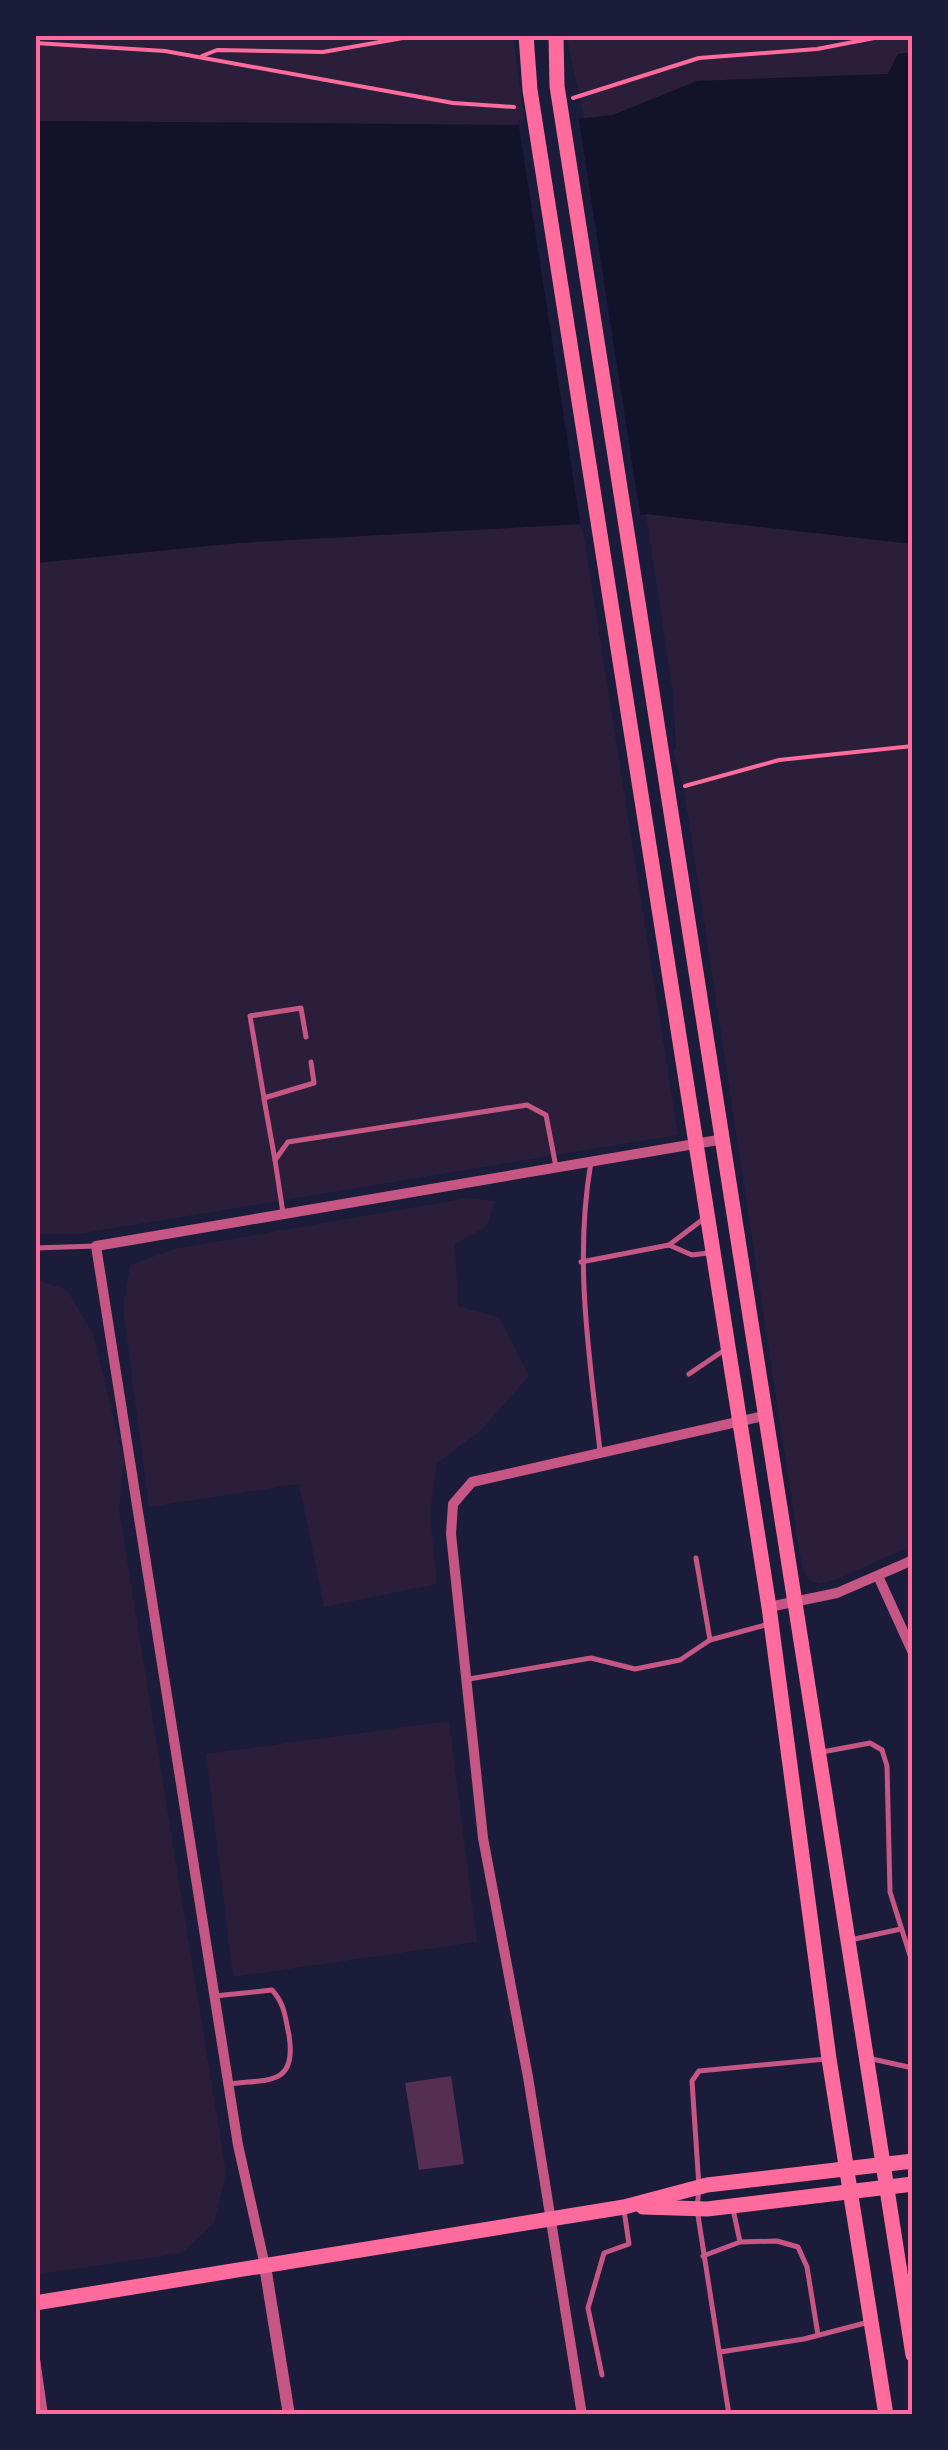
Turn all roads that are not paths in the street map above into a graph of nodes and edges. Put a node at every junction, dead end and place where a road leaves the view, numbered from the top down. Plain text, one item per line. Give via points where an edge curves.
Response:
1 (526, 35) edge
2 (556, 35) edge
3 (306, 1037) dead end
4 (310, 1062) dead end
5 (264, 1098) junction
6 (724, 1140) junction
7 (698, 1144) junction
8 (275, 1160) junction
9 (591, 1162) junction
10 (556, 1167) junction
11 (284, 1214) junction
12 (708, 1215) junction
13 (670, 1245) junction
14 (96, 1246) junction
15 (35, 1248) edge
16 (715, 1252) junction
17 (581, 1262) junction
18 (729, 1346) junction
19 (689, 1374) dead end
20 (768, 1415) junction
21 (740, 1419) junction
22 (600, 1452) junction
23 (696, 1558) dead end
24 (913, 1560) edge
25 (878, 1576) junction
26 (796, 1604) junction
27 (771, 1616) junction
28 (710, 1640) junction
29 (913, 1653) edge
30 (467, 1680) junction
31 (820, 1752) junction
32 (901, 1928) junction
33 (850, 1940) junction
34 (913, 1965) edge
35 (214, 1996) junction
36 (868, 2058) junction
37 (829, 2059) junction
38 (913, 2068) edge
39 (228, 2084) junction
40 (913, 2161) edge
41 (884, 2163) junction
42 (846, 2168) junction
43 (913, 2184) edge
44 (700, 2186) junction
45 (888, 2187) junction
46 (849, 2192) junction
47 (733, 2206) junction
48 (624, 2207) junction
49 (697, 2209) junction
50 (550, 2219) junction
51 (740, 2242) junction
52 (703, 2256) junction
53 (265, 2266) junction
54 (35, 2303) edge
55 (870, 2322) junction
56 (818, 2335) junction
57 (720, 2352) junction
58 (913, 2355) edge
59 (35, 2359) edge
60 (602, 2374) dead end
61 (43, 2415) edge
62 (289, 2415) edge
63 (582, 2415) edge
64 (729, 2415) edge
65 (886, 2415) edge

1 - 7 main road
2 - 6 main road via 557,86
3 - 5 lane via 301,1008 250,1016
4 - 5 lane via 314,1083
5 - 8 lane
6 - 7 street
6 - 20 main road
7 - 9 street
7 - 12 main road
8 - 10 lane via 288,1142 527,1105 546,1115
8 - 11 lane
9 - 10 street
9 - 17 lane
10 - 11 street
11 - 14 street
12 - 13 lane
12 - 16 main road
13 - 16 lane via 692,1255
13 - 17 lane
14 - 15 lane
14 - 35 street
16 - 18 main road
17 - 22 lane
18 - 19 lane
18 - 21 main road
20 - 21 street
20 - 26 main road
21 - 22 street
21 - 27 main road
22 - 30 street via 472,1482 453,1504
23 - 28 lane
24 - 25 street
25 - 26 street
25 - 29 street
26 - 27 street
26 - 31 main road
27 - 28 lane
27 - 37 main road
28 - 30 lane via 680,1660 635,1669 590,1658
30 - 50 street via 483,1838
31 - 32 lane via 870,1743 882,1750 888,1766 890,1892
31 - 33 main road
32 - 33 lane
32 - 34 lane
33 - 36 main road
35 - 39 street
35 - 39 lane via 272,1990 283,2002 292,2055 280,2077
36 - 38 lane
36 - 41 main road
37 - 42 main road
37 - 44 lane via 700,2071 691,2094
39 - 53 street
40 - 41 main road
41 - 42 main road
41 - 45 main road
42 - 44 main road
42 - 46 main road
43 - 45 main road
44 - 48 main road
44 - 49 lane
45 - 46 main road
45 - 58 main road
46 - 47 main road
46 - 55 main road
47 - 49 main road
47 - 51 lane
48 - 49 main road
48 - 50 main road
48 - 60 lane via 629,2244 604,2253 588,2308
49 - 52 lane
50 - 53 main road
50 - 63 street
51 - 52 lane
51 - 56 lane via 798,2247
52 - 57 lane
53 - 54 main road
53 - 62 street
55 - 56 lane
55 - 65 main road
56 - 57 lane
57 - 64 lane
59 - 61 street

